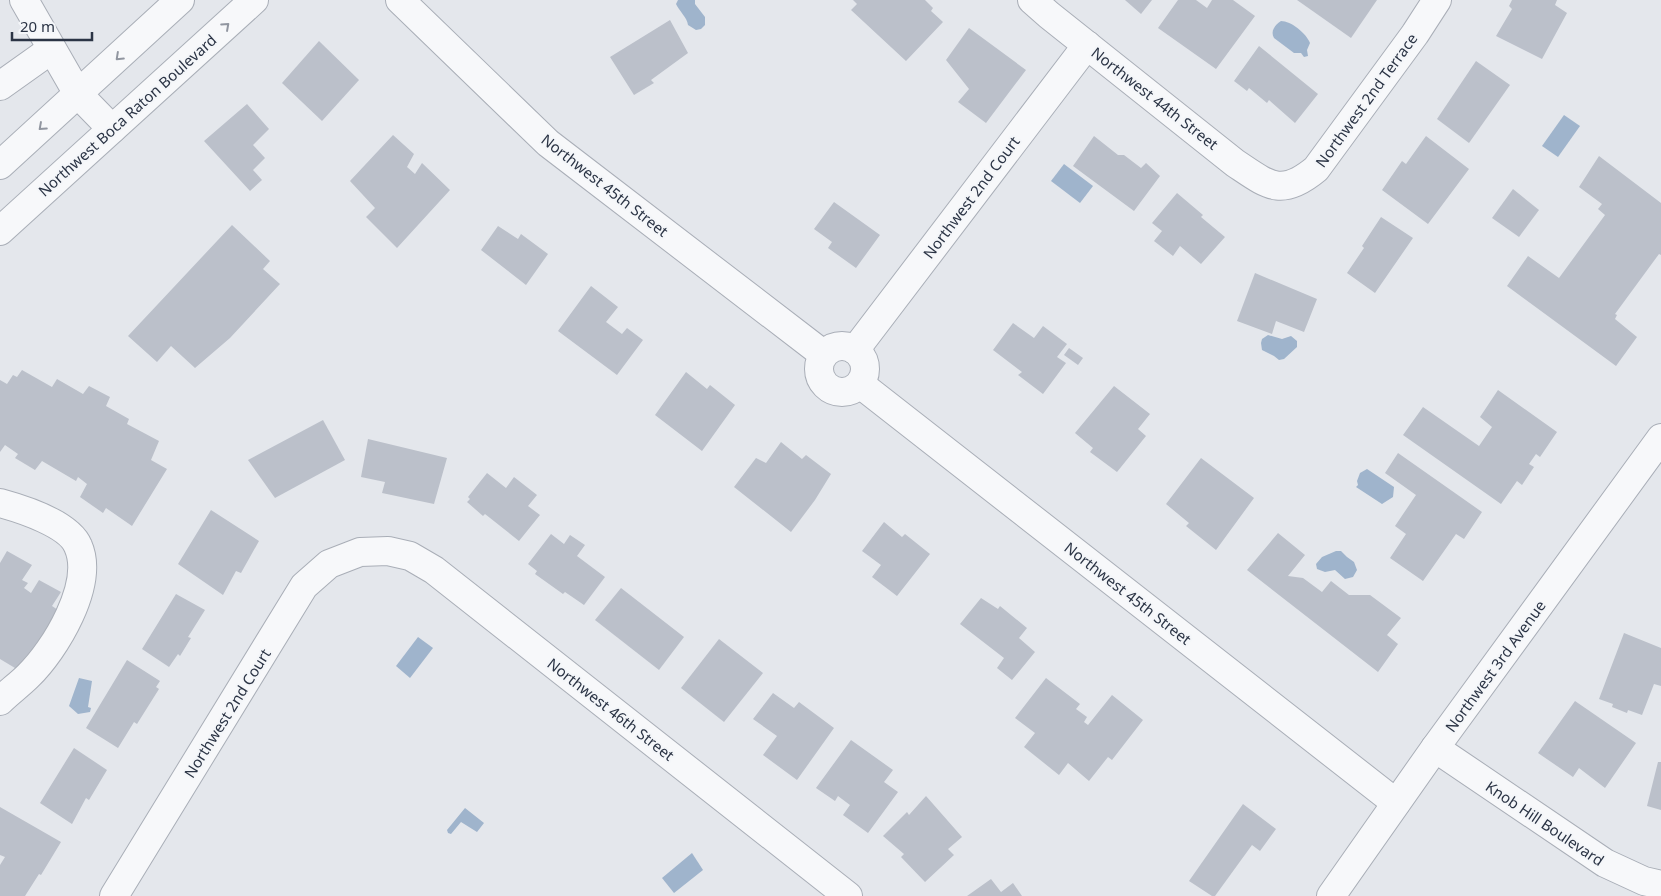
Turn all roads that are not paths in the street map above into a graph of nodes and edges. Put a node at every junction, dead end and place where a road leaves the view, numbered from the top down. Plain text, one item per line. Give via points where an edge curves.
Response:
1 (24, 0) edge
2 (180, 0) edge
3 (254, 0) edge
4 (400, 0) edge
5 (1032, 0) edge
6 (1437, 0) edge
7 (1087, 45) junction
8 (52, 49) junction
9 (0, 86) edge
10 (78, 94) junction
11 (112, 129) junction
12 (0, 165) edge
13 (1283, 187) joint
14 (0, 231) edge
15 (855, 350) junction
16 (823, 354) junction
17 (860, 384) junction
18 (1661, 438) edge
19 (0, 503) edge
20 (360, 552) joint
21 (0, 701) edge
22 (1435, 748) junction
23 (1396, 802) junction
24 (1661, 885) edge
25 (114, 896) edge
26 (848, 896) edge
27 (1331, 896) edge

1 - 8 street
2 -> 10 street
11 -> 3 street, Northwest Boca Raton Boulevard
4 - 16 street, Northwest 45th Street via 548,143
5 - 7 street, Northwest 44th Street
6 - 13 street, Northwest 2nd Terrace via 1316,169 1302,180
7 - 13 street, Northwest 44th Street via 1235,162 1264,182
7 - 15 street, Northwest 2nd Court
8 - 9 street
8 - 10 street
10 - 11 street
10 -> 12 street
11 - 14 street, Northwest Boca Raton Boulevard
15 - 16 street via 835,346
15 - 17 street via 865,365
16 - 17 street via 819,361 819,376 828,388 843,392 851,391
17 - 23 street, Northwest 45th Street
18 - 22 street, Northwest 3rd Avenue
19 - 21 street via 65,531 78,546 81,562 76,599 57,640 28,676
20 - 25 street, Northwest 2nd Court via 330,564 304,586
20 - 26 street, Northwest 46th Street via 396,552 434,570
22 - 23 street, Northwest 3rd Avenue
22 - 24 street, Knob Hill Boulevard via 1604,863
23 - 27 street, Northwest 3rd Avenue

